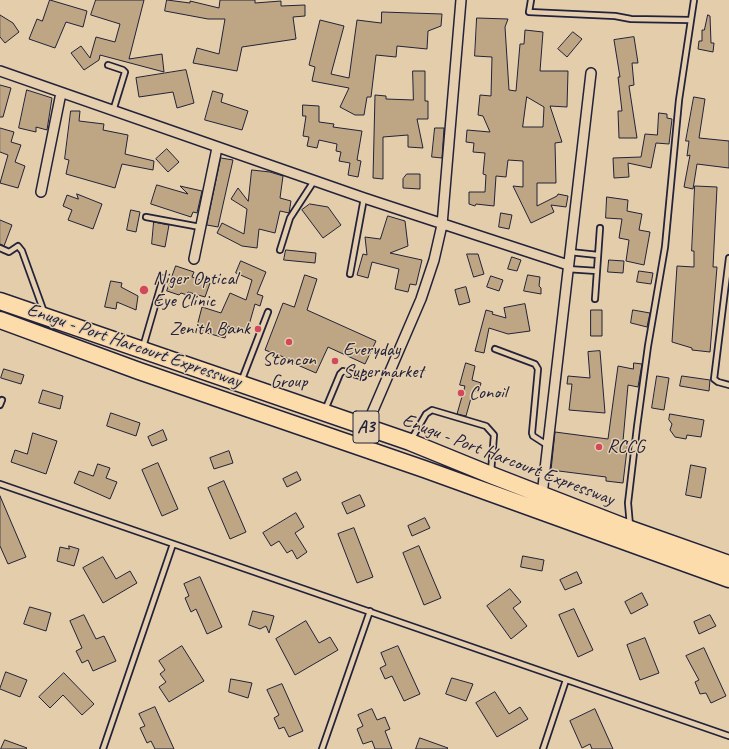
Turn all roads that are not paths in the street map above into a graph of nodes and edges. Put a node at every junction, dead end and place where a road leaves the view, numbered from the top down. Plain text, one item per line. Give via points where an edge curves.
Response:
1 (461, 0) edge
2 (531, 0) edge
3 (694, 0) edge
4 (690, 20) junction
5 (108, 65) dead end
6 (0, 71) edge
7 (591, 73) dead end
8 (61, 92) junction
9 (113, 111) junction
10 (217, 148) junction
11 (314, 181) junction
12 (41, 192) dead end
13 (364, 198) junction
14 (146, 217) dead end
15 (442, 225) junction
16 (200, 227) junction
17 (600, 228) dead end
18 (0, 248) edge
19 (280, 250) dead end
20 (569, 252) junction
21 (598, 254) junction
22 (729, 258) edge
23 (194, 259) dead end
24 (729, 265) edge
25 (568, 267) junction
26 (597, 271) junction
27 (350, 274) dead end
28 (163, 278) dead end
29 (595, 299) dead end
30 (0, 301) edge
31 (268, 312) dead end
32 (45, 316) junction
33 (0, 320) edge
34 (143, 349) junction
35 (495, 349) dead end
36 (363, 377) dead end
37 (240, 384) junction
38 (729, 385) edge
39 (324, 412) junction
40 (366, 427) junction
41 (410, 442) junction
42 (354, 445) junction
43 (547, 445) junction
44 (491, 475) junction
45 (0, 484) edge
46 (542, 495) junction
47 (630, 529) junction
48 (173, 544) junction
49 (729, 564) edge
50 (729, 579) edge
51 (370, 611) junction
52 (566, 680) junction
53 (729, 736) edge
54 (103, 749) edge
55 (322, 749) edge
56 (543, 749) edge

1 - 15 street
2 - 4 lane via 529,12
3 - 4 lane
4 - 47 lane via 679,100 665,247 648,346 628,503
5 - 9 lane via 125,72
6 - 8 street
7 - 20 street
8 - 9 street
8 - 12 street
9 - 10 street
10 - 11 street
10 - 16 street
11 - 13 street
11 - 19 lane via 290,218
13 - 15 street
13 - 27 lane
14 - 16 lane
15 - 25 street
15 - 40 street via 421,299
16 - 23 street
17 - 21 lane
18 - 32 lane via 9,252 18,246 22,251
20 - 21 lane
20 - 25 street
21 - 26 lane
22 - 24 lane
24 - 38 lane via 714,379
25 - 26 lane
25 - 43 street
26 - 29 lane
28 - 34 lane
30 - 32 highway, Enugu - Port Harcourt Expressway / A3
31 - 37 lane
32 - 34 highway, Enugu - Port Harcourt Expressway / A3
33 - 42 highway, Enugu - Port Harcourt Expressway / A3
34 - 37 highway, Enugu - Port Harcourt Expressway / A3
35 - 43 lane via 536,364 538,369 532,433
36 - 39 lane via 343,370
37 - 39 highway, Enugu - Port Harcourt Expressway / A3
39 - 40 highway, Enugu - Port Harcourt Expressway / A3
40 - 41 highway, Enugu - Port Harcourt Expressway / A3
40 - 42 street
41 - 44 highway, Enugu - Port Harcourt Expressway / A3
41 - 44 lane via 426,414 432,410 486,426 494,435
42 - 50 highway, Enugu - Port Harcourt Expressway / A3
43 - 46 street
44 - 46 highway, Enugu - Port Harcourt Expressway / A3
45 - 48 lane
46 - 47 highway, Enugu - Port Harcourt Expressway / A3
47 - 49 highway, Enugu - Port Harcourt Expressway / A3
48 - 51 lane
48 - 54 lane
51 - 52 lane
51 - 55 lane
52 - 53 lane
52 - 56 lane

